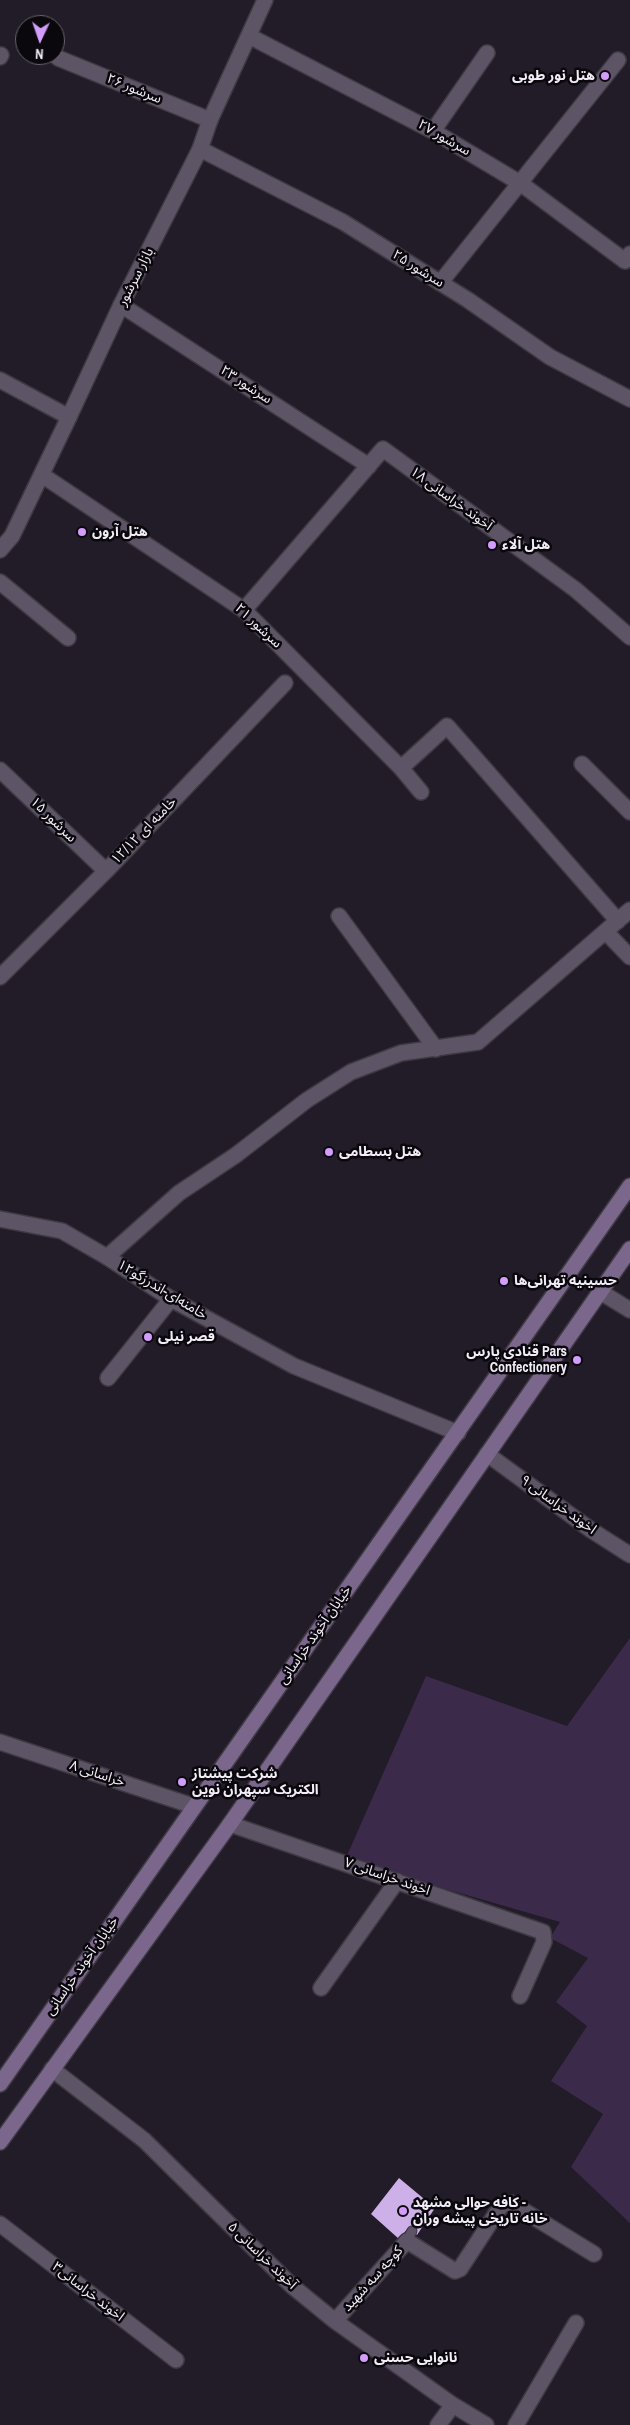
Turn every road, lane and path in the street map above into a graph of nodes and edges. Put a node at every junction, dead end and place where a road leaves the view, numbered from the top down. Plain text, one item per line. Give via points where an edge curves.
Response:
1 (265, 0) edge
2 (249, 36) junction
3 (487, 53) dead end
4 (618, 60) dead end
5 (65, 61) edge
6 (210, 120) junction
7 (433, 131) junction
8 (200, 149) junction
9 (520, 183) junction
10 (628, 257) edge
11 (440, 283) junction
12 (121, 305) junction
13 (0, 380) edge
14 (630, 400) edge
15 (69, 417) junction
16 (369, 466) junction
17 (42, 475) junction
18 (0, 550) edge
19 (0, 582) edge
20 (244, 610) junction
21 (630, 637) edge
22 (68, 638) dead end
23 (285, 683) dead end
24 (582, 764) dead end
25 (401, 768) junction
26 (0, 770) edge
27 (422, 792) dead end
28 (630, 812) edge
29 (106, 871) junction
30 (630, 910) edge
31 (339, 916) dead end
32 (618, 921) junction
33 (606, 932) junction
34 (630, 957) edge
35 (0, 977) edge
36 (436, 1049) junction
37 (630, 1186) edge
38 (0, 1219) edge
39 (630, 1249) edge
40 (107, 1257) junction
41 (599, 1291) junction
42 (171, 1299) junction
43 (630, 1310) edge
44 (108, 1378) dead end
45 (458, 1433) junction
46 (487, 1454) junction
47 (630, 1555) edge
48 (0, 1742) edge
49 (193, 1806) junction
50 (230, 1824) junction
51 (397, 1881) junction
52 (321, 1988) dead end
53 (520, 1996) dead end
54 (52, 2069) junction
55 (0, 2084) edge
56 (0, 2142) edge
57 (0, 2224) edge
58 (594, 2254) dead end
59 (336, 2321) junction
60 (576, 2323) dead end
61 (176, 2360) dead end
62 (454, 2405) junction
63 (438, 2425) edge
64 (486, 2425) edge
65 (516, 2425) edge

1 - 2 street, بازار سرشور
2 - 6 street, بازار سرشور
2 - 7 street, سرشور ۲۷
3 - 7 street
4 - 9 street
5 - 6 street, سرشور ۲۶
6 - 8 street, بازار سرشور
7 - 9 street, سرشور ۲۷
8 - 11 street, سرشور ۲۵ via 343,222
8 - 12 street, بازار سرشور
9 - 10 street, سرشور ۲۷
9 - 11 street
11 - 14 street, سرشور ۲۵ via 550,357
12 - 15 street, بازار سرشور
12 - 16 street, سرشور ۲۳
13 - 15 street
15 - 17 street, بازار سرشور
16 - 20 street
16 - 21 street, آخوند خراسانی ۱۸ via 383,449 576,590
17 - 18 street, بازار سرشور via 12,536
17 - 20 street, سرشور ۲۱
19 - 22 street
20 - 25 street, سرشور ۲۱
23 - 29 street, خامنه ای ۱۲/۱۲
24 - 28 street
25 - 27 street, سرشور ۲۱
25 - 32 street via 447,726
26 - 29 street, سرشور ۱۵
29 - 35 street, خامنه ای ۱۲/۱۲
30 - 32 street
31 - 36 street
32 - 33 street
33 - 34 street
33 - 36 street via 478,1042
36 - 40 street via 401,1052 351,1072 179,1193
37 - 45 main road, خیابان آخوند خراسانی
38 - 40 street, خامنه‌ای-اندرزگو۱۲ via 62,1231
39 - 41 main road
40 - 42 street, خامنه‌ای-اندرزگو۱۲
41 - 43 street
41 - 46 main road
42 - 44 street
42 - 45 street, خامنه‌ای-اندرزگو۱۲ via 294,1366
45 - 49 main road, خیابان آخوند خراسانی
46 - 47 street, اخوند خراسانی ۹
46 - 50 main road
48 - 49 street, خراسانی ۸
49 - 55 main road, خیابان آخوند خراسانی
50 - 51 street, اخوند خراسانی ۷
50 - 54 main road
51 - 52 street
51 - 53 street, اخوند خراسانی ۷ via 543,1932 544,1942
54 - 56 main road
54 - 59 street, آخوند خراسانی ۵ via 144,2140 292,2286
57 - 61 street, اخوند خراسانی۳
58 - 59 street, کوچه سه شهید via 511,2203 506,2203 460,2269 455,2272 410,2236
59 - 62 street, آخوند خراسانی ۵
60 - 65 street
62 - 63 street
62 - 64 street, آخوند خراسانی ۵

